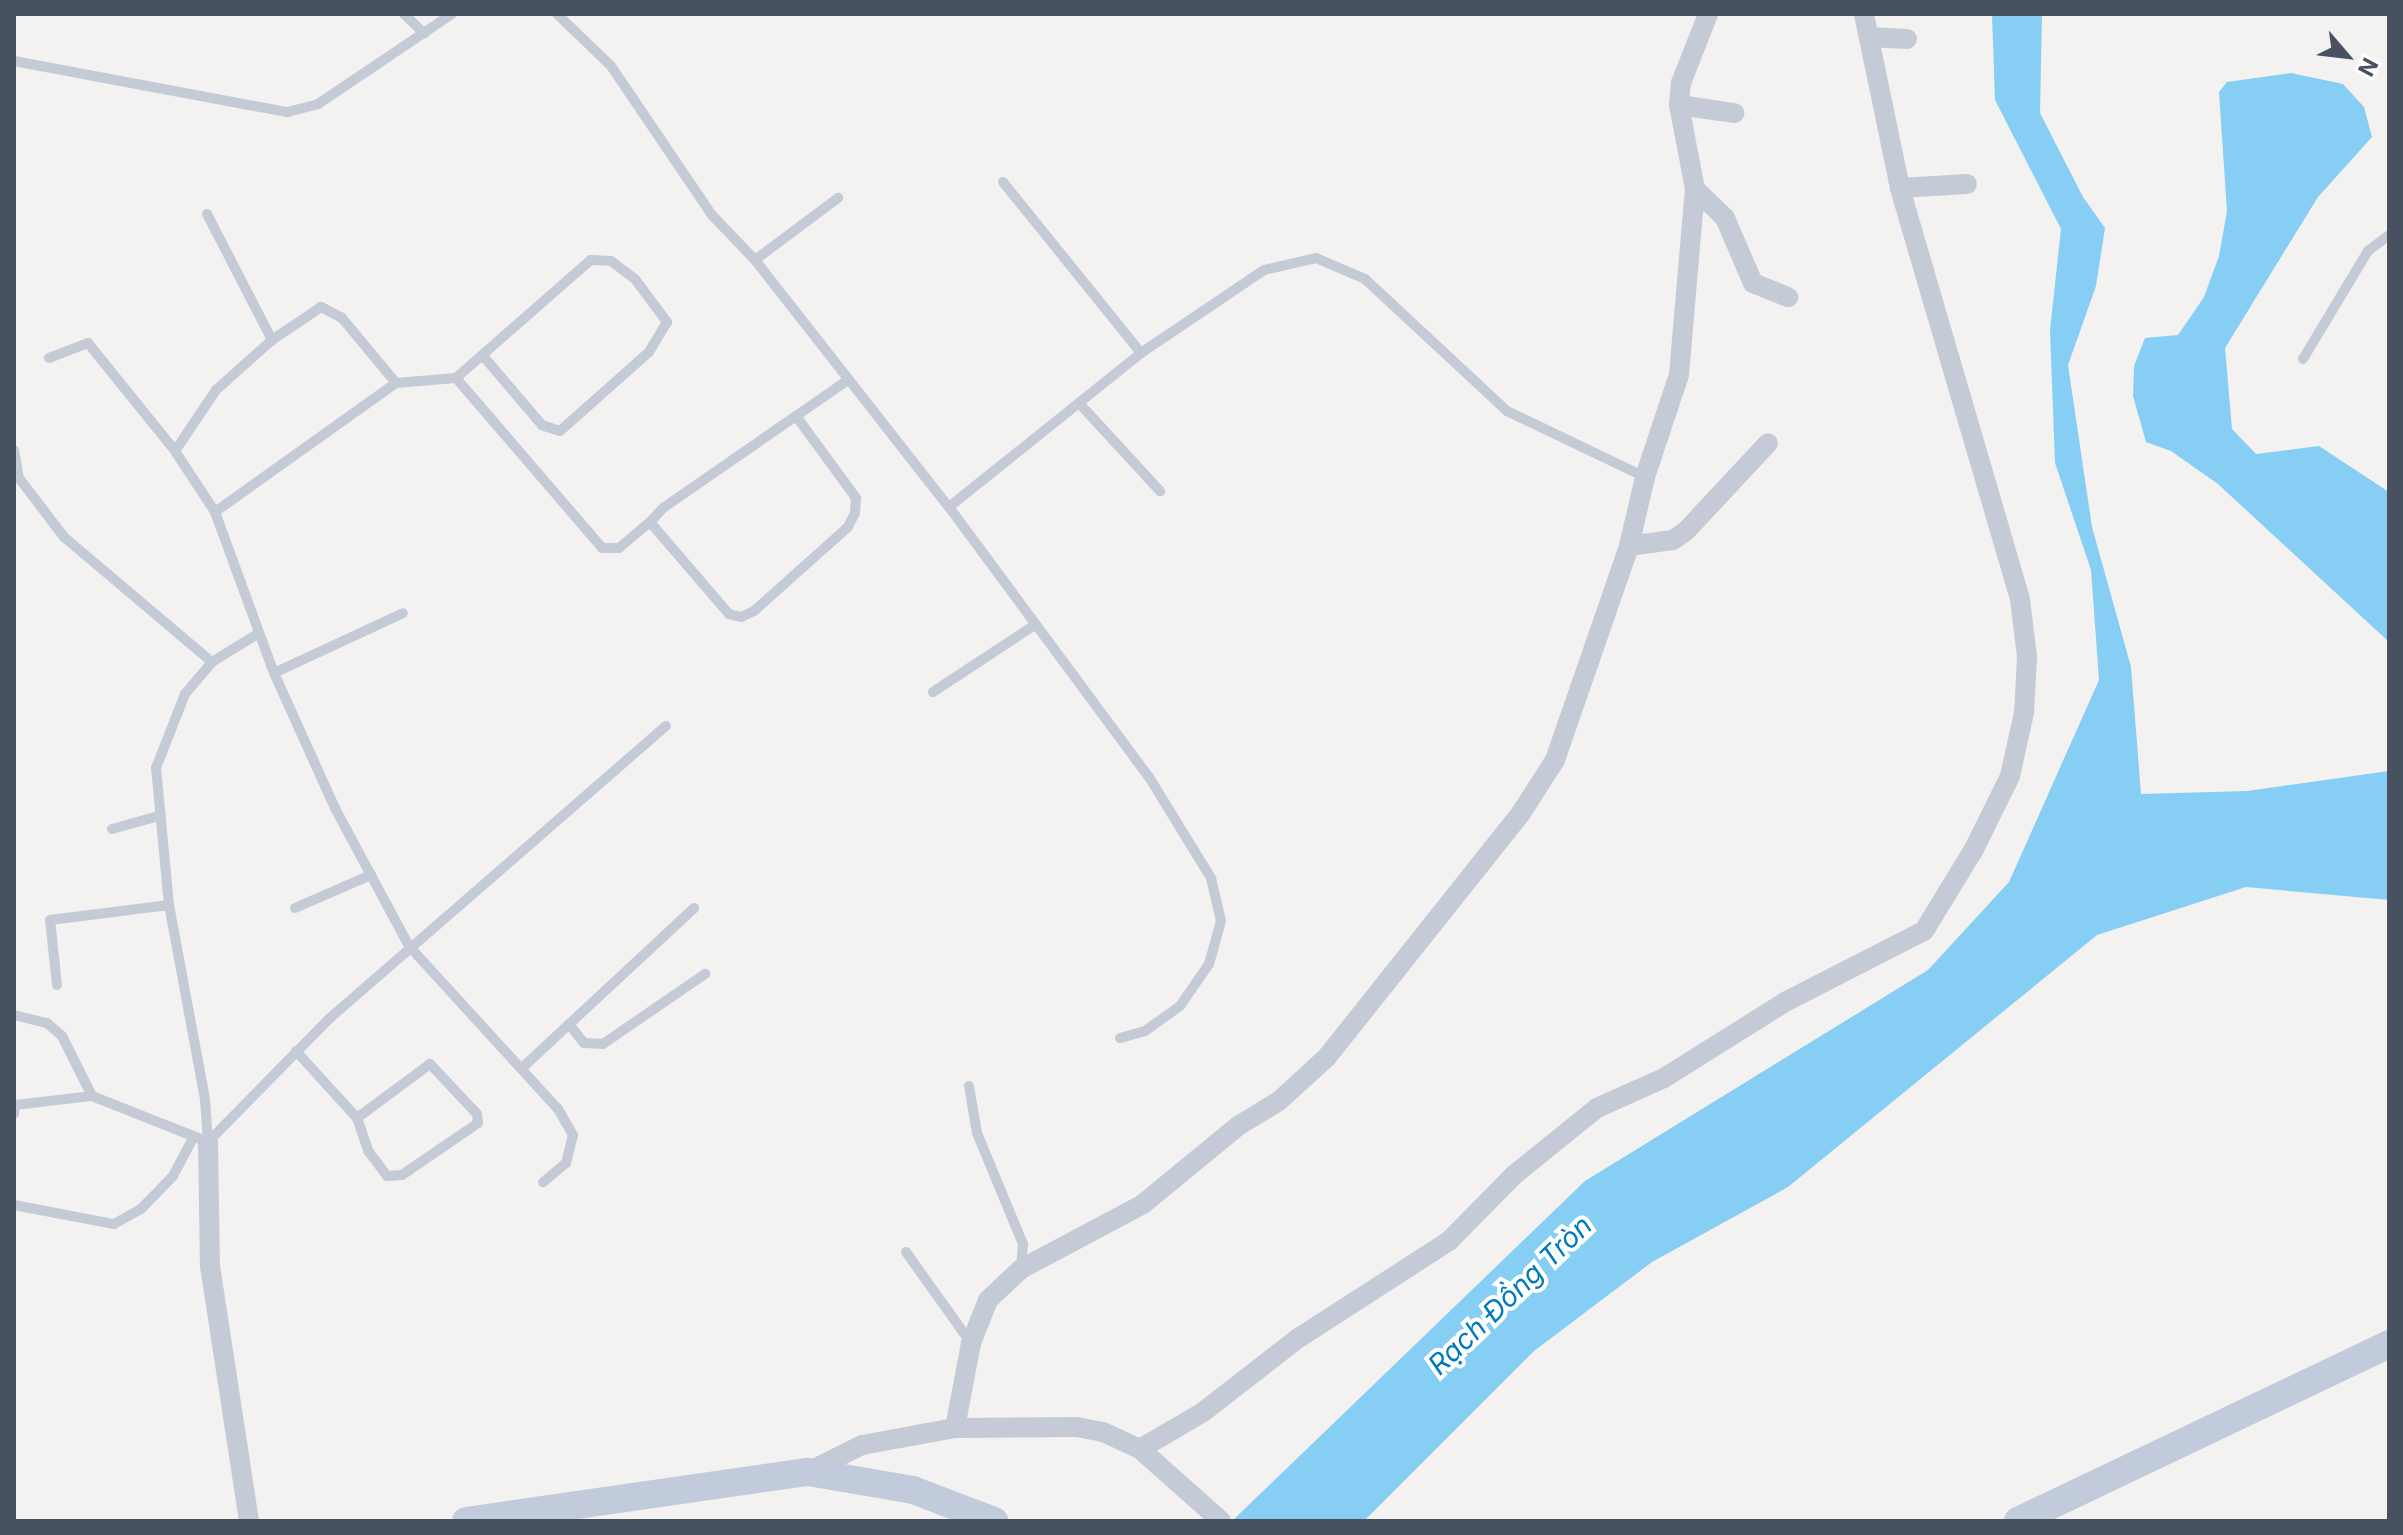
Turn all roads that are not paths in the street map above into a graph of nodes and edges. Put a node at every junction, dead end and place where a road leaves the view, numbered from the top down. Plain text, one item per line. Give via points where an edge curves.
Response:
1 (404, 14) edge
2 (452, 14) edge
3 (557, 14) edge
4 (1708, 14) edge
5 (1864, 14) edge
6 (424, 33) junction
7 (1869, 37) junction
8 (1907, 39) dead end
9 (14, 61) edge
10 (1679, 105) junction
11 (1734, 113) dead end
12 (1003, 182) dead end
13 (1967, 184) dead end
14 (1900, 188) junction
15 (1695, 189) junction
16 (838, 198) dead end
17 (207, 214) dead end
18 (2389, 235) edge
19 (755, 260) junction
20 (1788, 297) dead end
21 (272, 340) junction
22 (1141, 353) junction
23 (484, 357) junction
24 (49, 358) dead end
25 (2303, 359) dead end
26 (456, 378) junction
27 (848, 380) junction
28 (396, 383) junction
29 (1079, 403) junction
30 (796, 416) junction
31 (1768, 443) dead end
32 (14, 450) edge
33 (175, 451) junction
34 (1645, 477) junction
35 (1160, 491) dead end
36 (949, 507) junction
37 (215, 512) junction
38 (650, 522) junction
39 (1629, 546) junction
40 (403, 613) dead end
41 (1036, 624) junction
42 (259, 633) junction
43 (212, 662) junction
44 (274, 673) junction
45 (933, 692) dead end
46 (666, 726) dead end
47 (159, 816) junction
48 (112, 829) dead end
49 (371, 875) junction
50 (169, 905) junction
51 (295, 908) dead end
52 (694, 908) dead end
53 (409, 946) junction
54 (705, 974) dead end
55 (57, 985) dead end
56 (14, 1015) edge
57 (569, 1024) junction
58 (1120, 1038) dead end
59 (296, 1051) junction
60 (522, 1068) junction
61 (969, 1086) dead end
62 (92, 1096) junction
63 (14, 1105) edge
64 (14, 1114) edge
65 (357, 1118) junction
66 (200, 1141) junction
67 (543, 1182) dead end
68 (14, 1205) edge
69 (906, 1252) dead end
70 (1021, 1269) junction
71 (971, 1343) junction
72 (2389, 1344) edge
73 (955, 1428) junction
74 (1140, 1449) junction
75 (808, 1472) junction
76 (1215, 1516) edge
77 (249, 1521) edge
78 (466, 1521) edge
79 (994, 1521) edge
80 (2018, 1521) edge

1 - 6 lane
2 - 6 lane
3 - 19 lane via 611,66 712,215
4 - 10 street via 1681,83
5 - 7 street
6 - 9 lane via 318,104 287,112
7 - 8 street
7 - 14 street
10 - 11 street
10 - 15 street
12 - 22 lane
13 - 14 street
14 - 74 street via 2020,599 2027,657 2024,713 2010,776 1953,885 1924,931 1785,1002 1664,1078 1597,1108 1514,1175 1449,1241 1297,1339 1203,1412
15 - 20 street via 1725,218 1753,283
15 - 34 street via 1679,375
16 - 19 lane
17 - 21 lane
18 - 25 lane via 2368,251
19 - 27 lane
21 - 28 lane via 312,310 332,309
21 - 33 lane via 216,390
22 - 29 lane
22 - 34 lane via 1264,270 1316,258 1365,279 1507,411
23 - 23 lane via 591,260 611,261 635,279 667,322 649,352 560,431 542,425
23 - 26 lane
24 - 33 lane via 88,343
26 - 28 lane
26 - 38 lane via 602,548 619,548
27 - 30 lane
27 - 36 lane
28 - 37 lane
29 - 35 lane
29 - 36 lane
30 - 38 lane
30 - 38 lane via 856,498 855,513 848,527 754,611 741,617 729,614
31 - 39 street via 1686,531 1673,540
32 - 43 lane via 19,478 64,537
33 - 37 lane
34 - 39 street
36 - 41 lane
37 - 42 lane
39 - 70 street via 1555,760 1521,813 1327,1057 1279,1101 1238,1126 1143,1204
40 - 44 lane
41 - 45 lane
41 - 58 lane via 1149,777 1211,878 1221,921 1209,964 1180,1006 1145,1031
42 - 43 lane
42 - 44 lane
43 - 47 lane via 185,694 156,768
44 - 49 lane
46 - 53 lane
47 - 48 lane
47 - 50 lane
49 - 51 lane
49 - 53 lane
50 - 55 lane via 50,920
50 - 66 lane
52 - 57 lane
53 - 59 lane
53 - 60 lane
54 - 57 lane via 603,1044 584,1043
56 - 62 lane via 47,1023 62,1036
57 - 60 lane
59 - 65 lane
59 - 66 lane
60 - 67 lane via 573,1135 566,1163
61 - 70 lane via 977,1133 1023,1244
62 - 63 lane
62 - 66 lane
63 - 64 lane
65 - 65 lane via 369,1152 387,1176 395,1178 478,1123 477,1114 430,1064
66 - 68 lane via 141,1209 114,1224
66 - 77 street via 210,1266
69 - 71 lane
70 - 71 street via 988,1300
71 - 73 street
72 - 80 main road
73 - 74 street via 1077,1427
73 - 75 street via 862,1445
74 - 76 street
75 - 78 main road
75 - 79 main road via 913,1490

